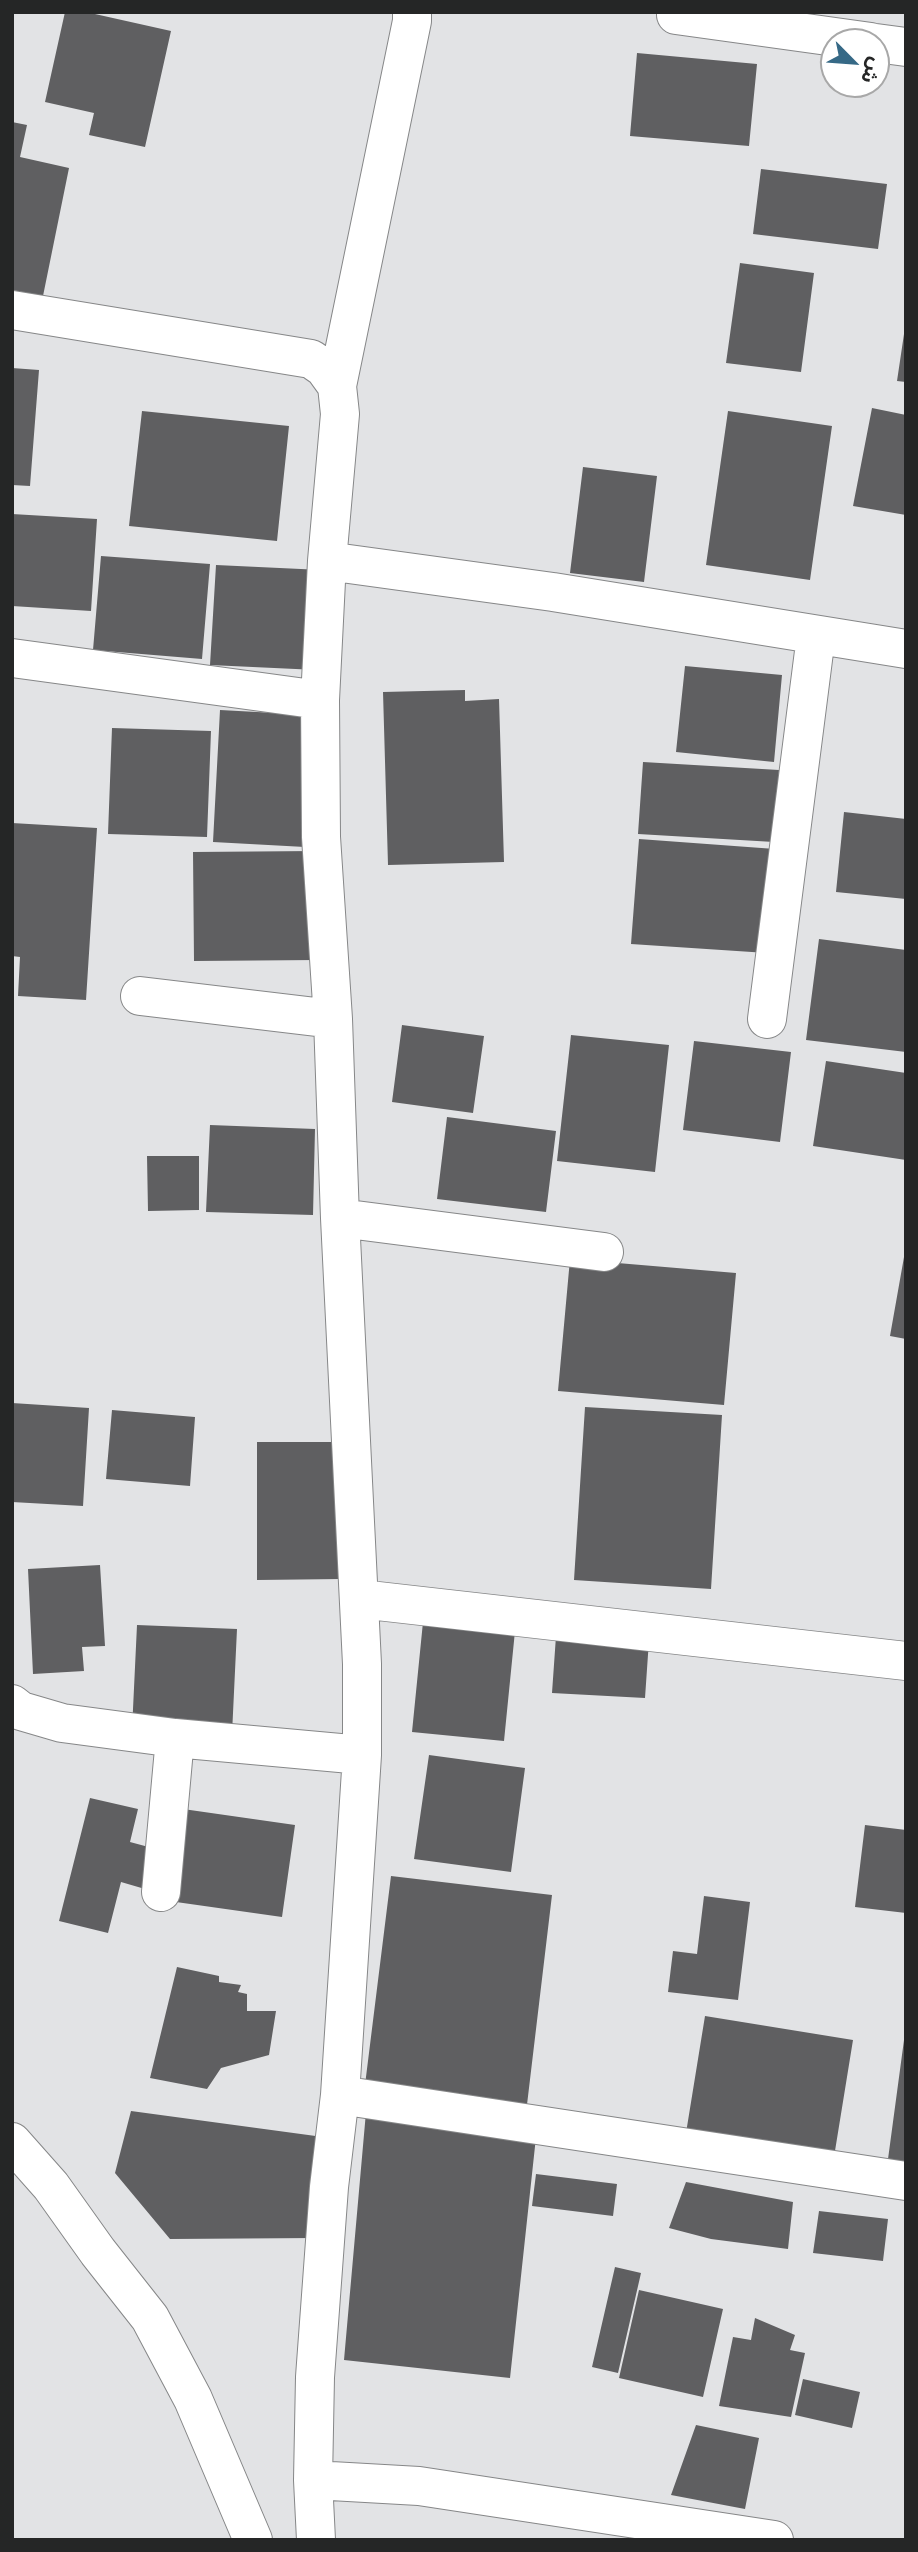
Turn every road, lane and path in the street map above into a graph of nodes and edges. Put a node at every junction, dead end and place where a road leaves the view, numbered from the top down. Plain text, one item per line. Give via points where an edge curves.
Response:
1 (412, 12) edge
2 (676, 15) dead end
3 (820, 35) edge
4 (12, 310) edge
5 (337, 386) junction
6 (327, 561) junction
7 (816, 636) junction
8 (906, 649) edge
9 (12, 657) edge
10 (320, 700) junction
11 (141, 996) dead end
12 (333, 1019) junction
13 (768, 1019) dead end
14 (340, 1218) junction
15 (604, 1252) dead end
16 (360, 1599) junction
17 (906, 1661) edge
18 (12, 1704) edge
19 (175, 1738) junction
20 (362, 1755) junction
21 (160, 1892) dead end
22 (340, 2095) junction
23 (12, 2142) edge
24 (906, 2181) edge
25 (313, 2480) junction
26 (253, 2540) edge
27 (316, 2540) edge
28 (774, 2540) edge

1 - 5 street
2 - 3 street
4 - 5 street via 311,359
5 - 6 street via 340,414
6 - 7 street via 553,592
6 - 10 street
7 - 8 street
7 - 13 street
9 - 10 street
10 - 12 street via 321,837
11 - 12 street
12 - 14 street
14 - 15 street
14 - 16 street
16 - 17 street
16 - 20 street
18 - 19 street via 20,1711 62,1723
19 - 20 street
19 - 21 street
20 - 22 street
22 - 24 street
22 - 25 street via 315,2377
23 - 26 street via 51,2186 150,2318 193,2399
25 - 27 street
25 - 28 street via 419,2486

